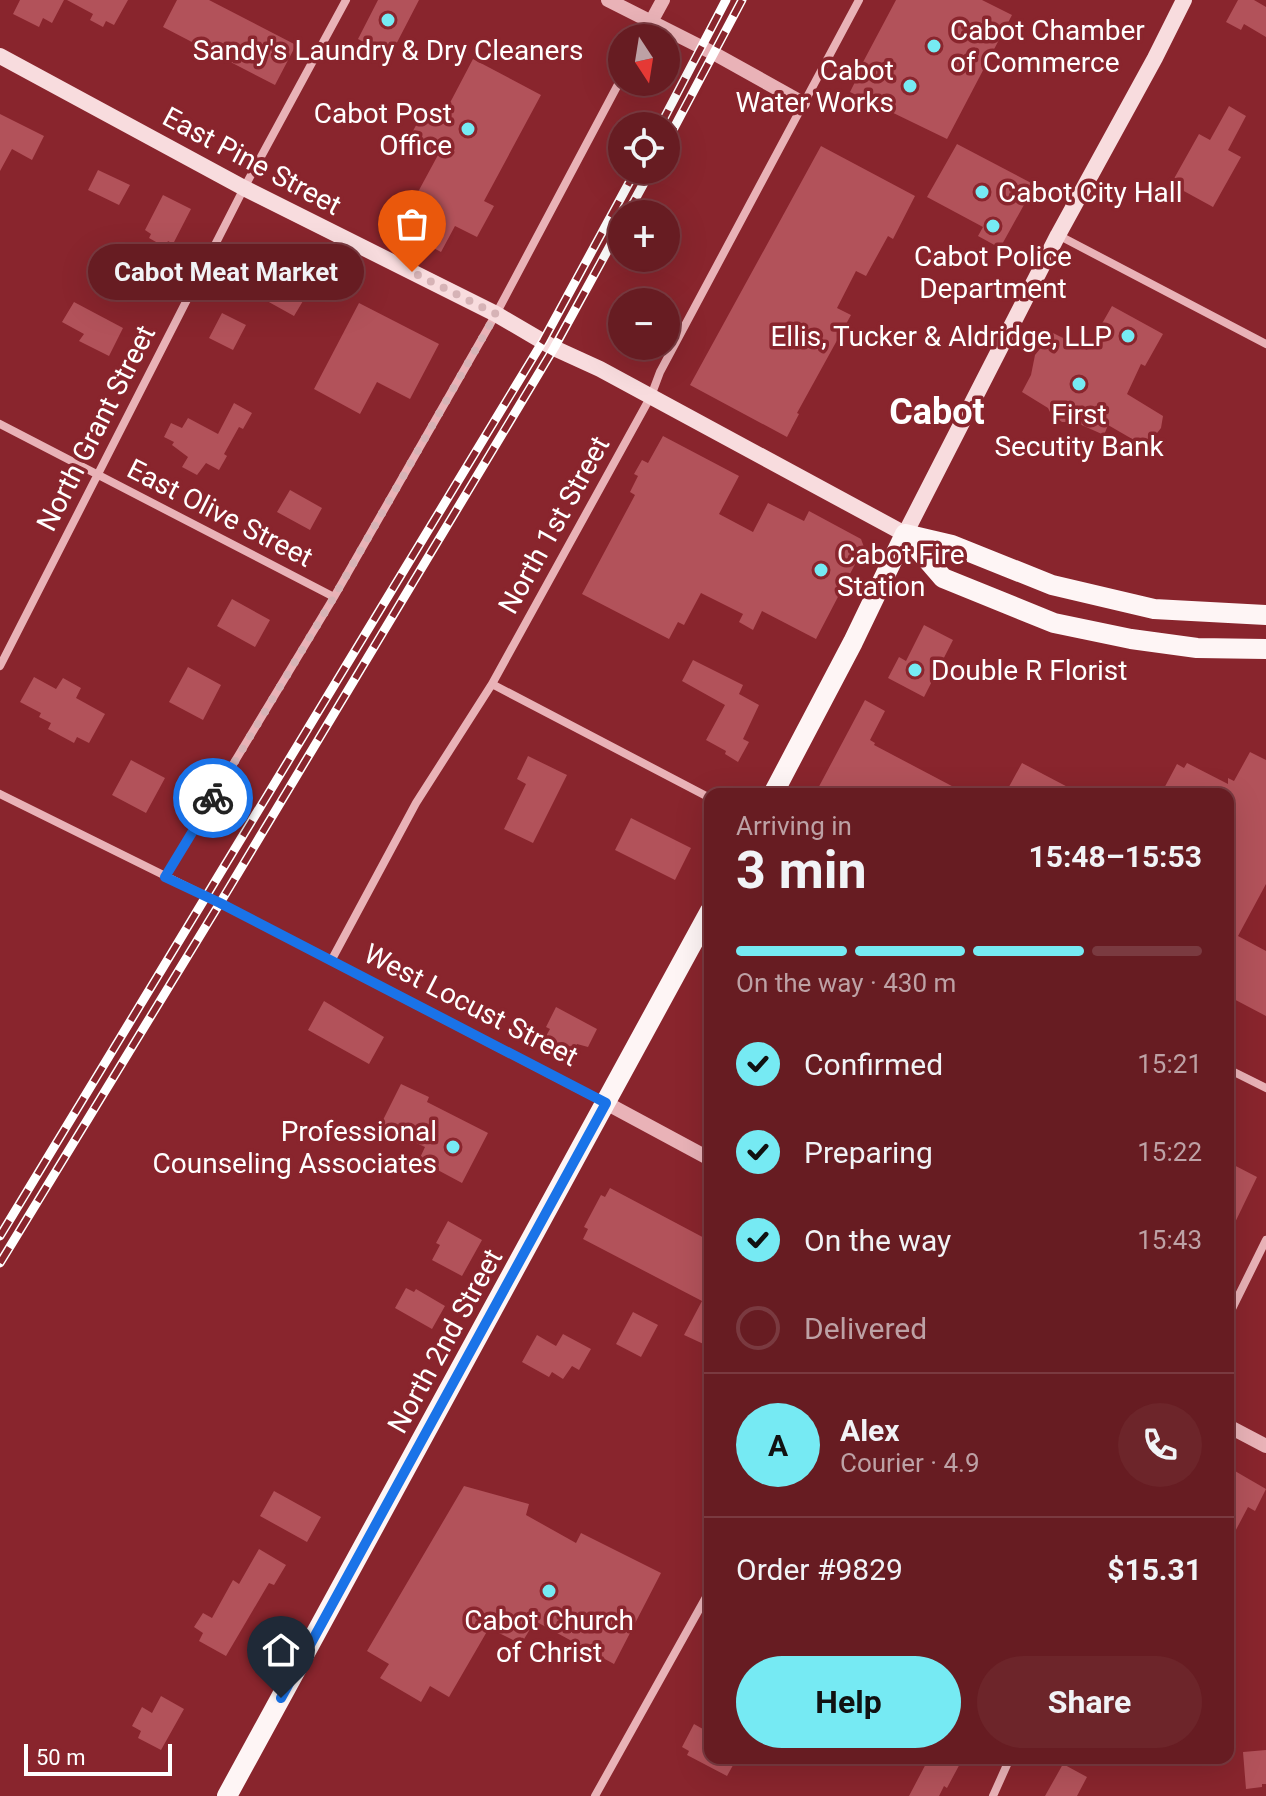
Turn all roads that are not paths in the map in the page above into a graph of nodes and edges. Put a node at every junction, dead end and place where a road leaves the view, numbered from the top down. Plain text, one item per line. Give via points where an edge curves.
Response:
1 (346, 0) edge
2 (608, 0) edge
3 (663, 0) edge
4 (859, 0) edge
5 (1184, 0) edge
6 (651, 22) junction
7 (0, 56) edge
8 (612, 96) edge
9 (803, 103) junction
10 (244, 188) junction
11 (1058, 235) junction
12 (496, 314) junction
13 (1266, 344) edge
14 (651, 396) junction
15 (0, 424) edge
16 (96, 475) junction
17 (905, 534) junction
18 (334, 597) junction
19 (1266, 615) edge
20 (1266, 649) edge
21 (0, 666) edge
22 (492, 684) junction
23 (776, 788) edge
24 (0, 794) edge
25 (704, 795) edge
26 (165, 877) junction
27 (704, 922) edge
28 (331, 961) junction
29 (1234, 1072) edge
30 (1266, 1088) edge
31 (606, 1103) junction
32 (704, 1156) edge
33 (1266, 1240) edge
34 (1234, 1305) edge
35 (1234, 1429) edge
36 (1266, 1446) edge
37 (704, 1601) edge
38 (1007, 1764) edge
39 (227, 1796) edge
40 (595, 1796) edge
41 (993, 1796) edge

1 - 10 street, North Grant Street
2 - 6 street
3 - 6 street
4 - 9 street, North 1st Street
5 - 11 main road
6 - 9 street
7 - 10 main road, East Pine Street
8 - 12 street
9 - 14 street, North 1st Street
10 - 12 main road, East Pine Street
10 - 16 street, North Grant Street
11 - 13 street
11 - 17 main road
12 - 14 main road, East Pine Street
12 - 18 street
14 - 17 main road, East Pine Street
14 - 22 street, North 1st Street
15 - 16 street, East Olive Street
16 - 18 street, East Olive Street
16 - 21 street, North Grant Street
17 - 19 main road via 952,545 1052,585 1154,609
17 - 20 main road via 943,578 1054,623 1197,648
17 - 23 main road
18 - 26 street
22 - 25 street
22 - 28 street, North 1st Street via 416,803
24 - 26 street, West Locust Street
26 - 28 street, West Locust Street
27 - 31 main road, North 2nd Street
28 - 31 street, West Locust Street
29 - 30 street
31 - 32 street, West Locust Street
31 - 39 main road, North 2nd Street
33 - 34 street
35 - 36 street
37 - 40 street
38 - 41 street

